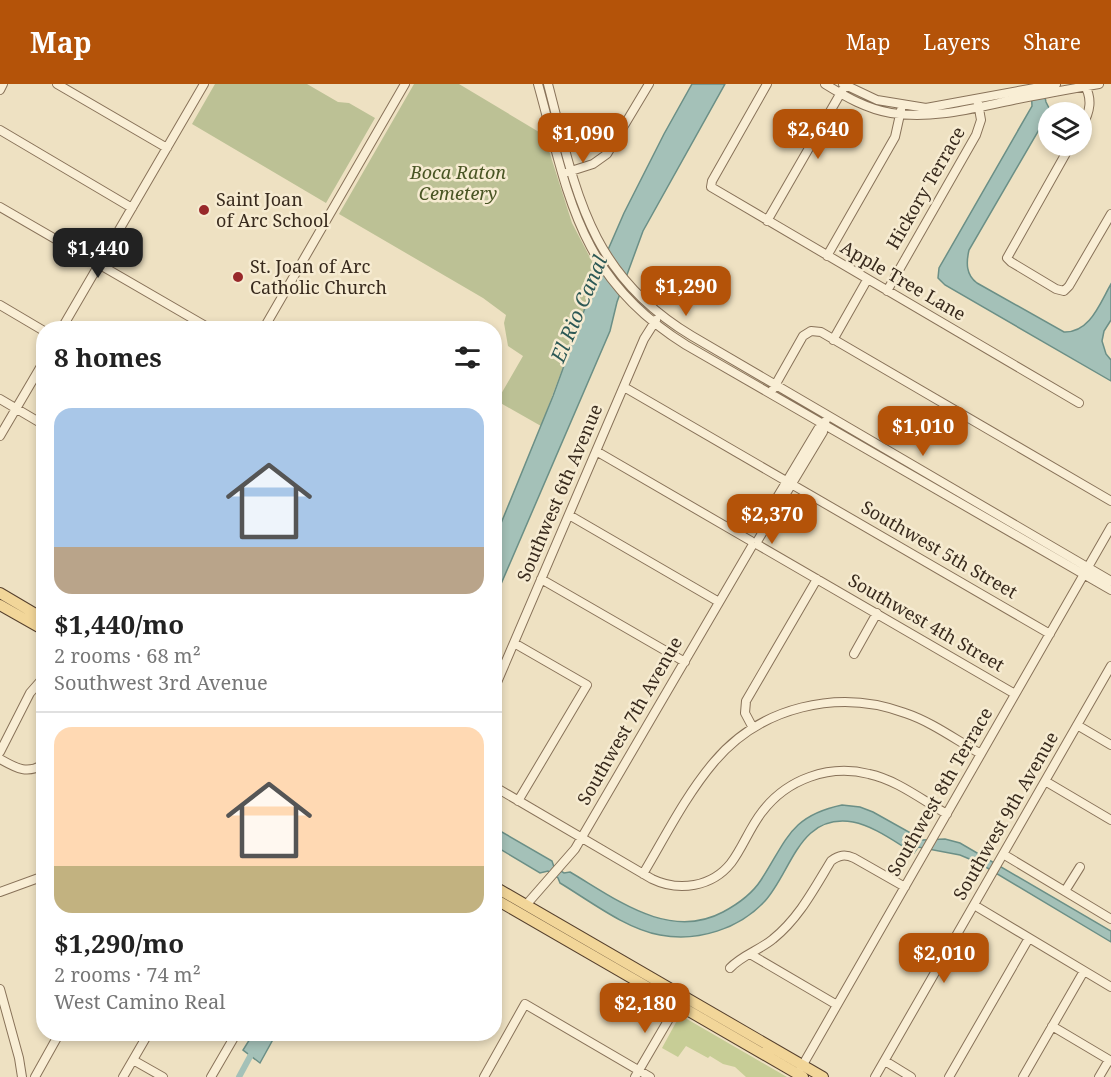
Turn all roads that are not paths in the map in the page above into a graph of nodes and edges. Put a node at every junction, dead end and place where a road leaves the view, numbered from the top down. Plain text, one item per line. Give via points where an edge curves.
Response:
1 (3, 84) edge
2 (57, 84) edge
3 (405, 84) edge
4 (538, 84) edge
5 (548, 84) edge
6 (649, 84) edge
7 (767, 84) edge
8 (825, 84) edge
9 (992, 84) edge
10 (1099, 84) edge
11 (202, 85) edge
12 (1085, 85) edge
13 (842, 87) edge
14 (1051, 87) edge
15 (0, 90) edge
16 (994, 100) junction
17 (1090, 102) edge
18 (978, 103) junction
19 (901, 110) junction
20 (0, 130) edge
21 (167, 148) junction
22 (1064, 156) edge
23 (566, 172) junction
24 (0, 207) edge
25 (132, 208) junction
26 (1111, 214) edge
27 (767, 221) junction
28 (827, 256) junction
29 (99, 265) junction
30 (867, 280) junction
31 (887, 291) junction
32 (622, 292) junction
33 (635, 292) junction
34 (0, 305) edge
35 (660, 315) junction
36 (66, 321) edge
37 (196, 321) edge
38 (268, 321) edge
39 (654, 323) junction
40 (36, 326) edge
41 (833, 340) junction
42 (36, 374) edge
43 (775, 385) junction
44 (624, 387) junction
45 (770, 393) junction
46 (0, 399) edge
47 (1079, 402) dead end
48 (16, 408) junction
49 (36, 420) edge
50 (825, 422) junction
51 (0, 436) edge
52 (596, 451) junction
53 (789, 482) junction
54 (1111, 501) edge
55 (569, 515) junction
56 (1111, 527) edge
57 (754, 542) junction
58 (1086, 571) junction
59 (542, 579) junction
60 (817, 579) junction
61 (1111, 581) edge
62 (1111, 590) edge
63 (0, 593) edge
64 (719, 602) junction
65 (0, 605) edge
66 (36, 614) edge
67 (877, 614) junction
68 (36, 625) edge
69 (1050, 634) junction
70 (514, 643) junction
71 (854, 654) dead end
72 (685, 662) junction
73 (1110, 669) edge
74 (502, 671) edge
75 (36, 686) edge
76 (1016, 694) junction
77 (1077, 725) junction
78 (753, 728) junction
79 (1111, 745) edge
80 (0, 752) edge
81 (981, 754) junction
82 (0, 759) edge
83 (36, 769) edge
84 (1045, 781) junction
85 (502, 792) edge
86 (518, 801) junction
87 (947, 814) junction
88 (1111, 820) edge
89 (581, 838) junction
90 (1003, 854) junction
91 (1080, 867) dead end
92 (643, 874) junction
93 (36, 879) edge
94 (905, 887) junction
95 (502, 891) edge
96 (1065, 891) junction
97 (0, 892) edge
98 (502, 900) edge
99 (502, 901) edge
100 (526, 905) junction
101 (974, 905) junction
102 (1111, 919) edge
103 (1029, 938) junction
104 (750, 954) junction
105 (730, 968) dead end
106 (1084, 971) junction
107 (1111, 987) edge
108 (0, 989) edge
109 (680, 1000) junction
110 (837, 1005) junction
111 (1052, 1026) junction
112 (56, 1041) edge
113 (144, 1041) edge
114 (232, 1041) edge
115 (133, 1060) junction
116 (885, 1061) junction
117 (1110, 1061) edge
118 (801, 1072) edge
119 (637, 1074) edge
120 (22, 1077) edge
121 (35, 1077) edge
122 (123, 1077) edge
123 (163, 1077) edge
124 (211, 1077) edge
125 (484, 1077) edge
126 (650, 1077) edge
127 (823, 1077) edge
128 (875, 1077) edge
129 (911, 1077) edge
130 (949, 1077) edge
131 (1023, 1077) edge
132 (1100, 1077) edge

1 - 15 street
2 - 21 street
3 - 38 street
4 - 23 street
5 - 23 street
6 - 23 street via 607,154 593,164
7 - 27 street, Apple Tree Lane via 711,181 711,187
8 - 13 street
9 - 16 street
10 - 12 street
11 - 21 street
12 - 14 street
12 - 17 street
13 - 19 street via 865,105
13 - 27 street
14 - 16 street
16 - 18 street
18 - 19 street via 937,114
18 - 31 street, Hickory Terrace via 981,120 976,135
19 - 28 street via 893,142
20 - 25 street
21 - 25 street
22 - 26 street via 1007,258 1064,291
23 - 32 street via 579,226
23 - 33 street via 603,250
24 - 29 street
25 - 29 street
27 - 28 street, Apple Tree Lane
28 - 30 street, Apple Tree Lane
29 - 36 street
29 - 37 street
30 - 31 street, Apple Tree Lane
30 - 41 street
31 - 47 street, Apple Tree Lane
32 - 33 street
32 - 39 street
33 - 35 street
34 - 40 street
35 - 39 street, Southwest 6th Avenue
35 - 43 street
39 - 44 street, Southwest 6th Avenue
39 - 45 street
41 - 43 street via 820,332 811,331 803,336
41 - 54 street
42 - 48 street
43 - 45 street
43 - 50 street
44 - 52 street, Southwest 6th Avenue
44 - 53 street, Southwest 5th Street
45 - 50 street
46 - 48 street
48 - 49 street
48 - 51 street
50 - 53 street, Southwest 7th Avenue
50 - 58 street
52 - 55 street, Southwest 6th Avenue
52 - 57 street, Southwest 4th Street
53 - 57 street, Southwest 7th Avenue
53 - 69 street, Southwest 5th Street
55 - 59 street, Southwest 6th Avenue
55 - 64 street
56 - 58 street, Southwest 8th Terrace
57 - 60 street, Southwest 4th Street
57 - 64 street, Southwest 7th Avenue
58 - 61 street
58 - 62 street
58 - 69 street, Southwest 8th Terrace
59 - 70 street, Southwest 6th Avenue
59 - 72 street
60 - 67 street, Southwest 4th Street
60 - 78 street via 746,701
63 - 66 main road
64 - 72 street, Southwest 7th Avenue
65 - 68 main road
67 - 71 street
67 - 76 street, Southwest 4th Street
69 - 76 street, Southwest 8th Terrace
70 - 74 street, Southwest 6th Avenue
70 - 86 street via 587,685
72 - 89 street, Southwest 7th Avenue
73 - 77 street, Southwest 9th Avenue
75 - 80 street
76 - 81 street, Southwest 8th Terrace
77 - 79 street
77 - 84 street, Southwest 9th Avenue
78 - 81 street via 806,706 862,703 916,717
78 - 92 street via 708,768
81 - 87 street, Southwest 8th Terrace
82 - 83 street via 26,771
84 - 88 street
84 - 90 street, Southwest 9th Avenue
85 - 86 street
86 - 89 street
87 - 92 street via 870,774 818,774 777,796 761,813 733,860 707,881 691,886 668,885
87 - 94 street, Southwest 8th Terrace
89 - 92 street
89 - 100 street, Southwest 7th Avenue
90 - 96 street
90 - 101 street, Southwest 9th Avenue
91 - 96 street
93 - 97 street
94 - 104 street via 842,855 831,861 783,931
94 - 110 street, Southwest 8th Terrace
95 - 100 main road
96 - 102 street
98 - 100 main road via 520,908
99 - 109 main road
100 - 109 main road
101 - 103 street
101 - 116 street, Southwest 9th Avenue
103 - 106 street
103 - 130 street
104 - 105 street
104 - 110 street
106 - 107 street
106 - 111 street
108 - 120 street
109 - 118 main road
109 - 119 street
110 - 118 street, Southwest 8th Terrace
111 - 117 street
111 - 131 street
112 - 121 street
113 - 115 street
114 - 124 street
115 - 122 street
115 - 123 street
116 - 128 street, Southwest 9th Avenue
116 - 129 street
117 - 132 street
118 - 127 main road
119 - 125 street via 525,1004
119 - 126 street

